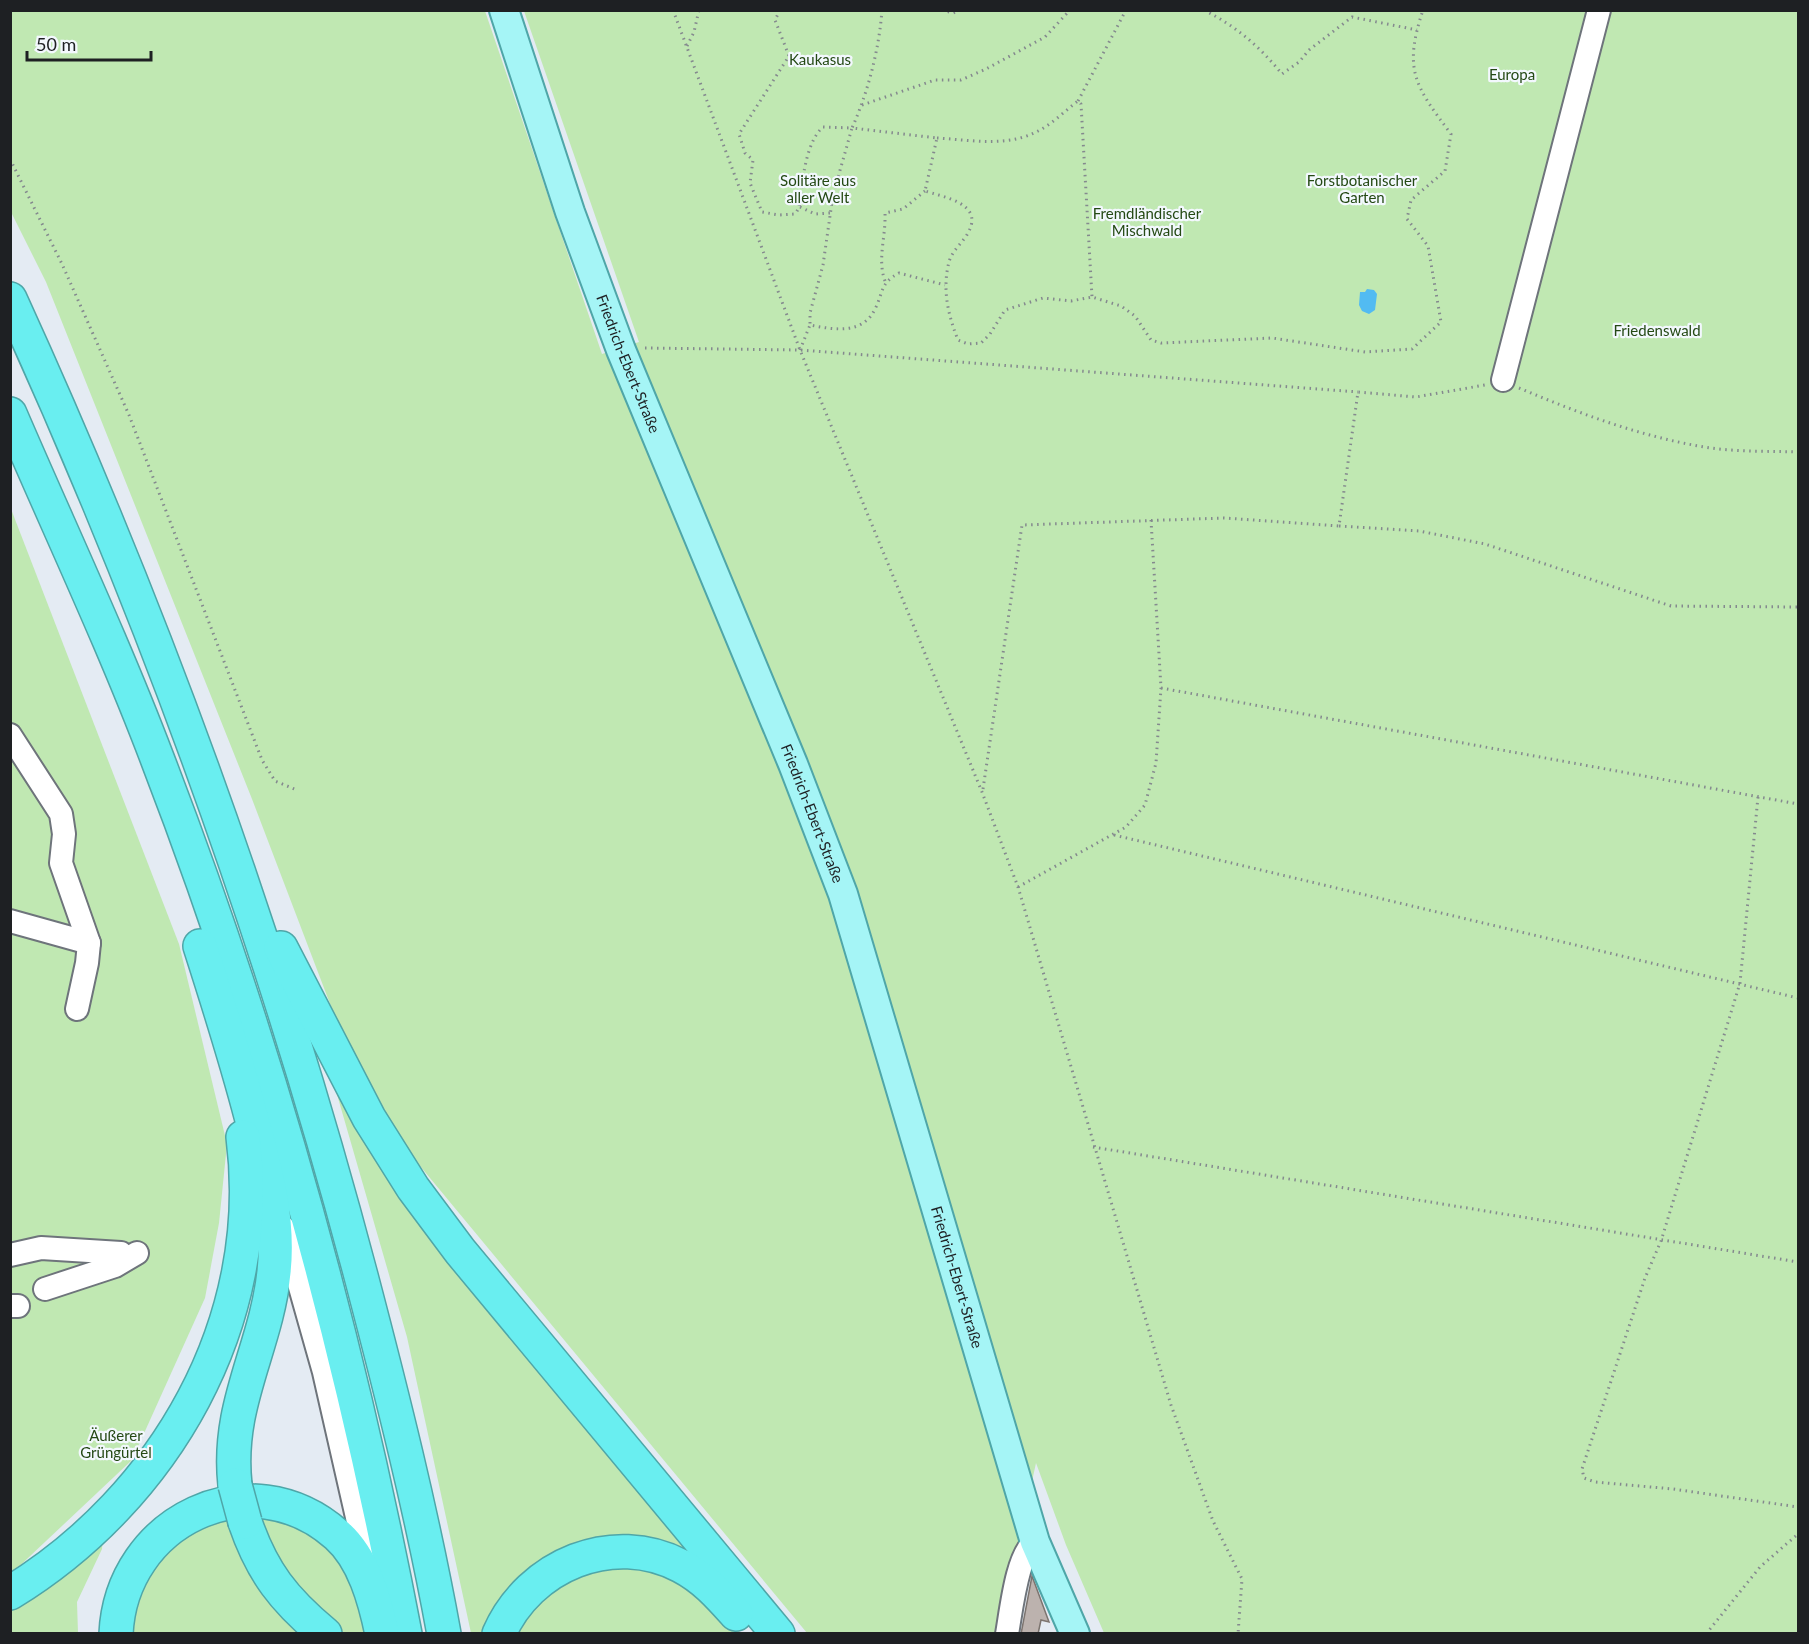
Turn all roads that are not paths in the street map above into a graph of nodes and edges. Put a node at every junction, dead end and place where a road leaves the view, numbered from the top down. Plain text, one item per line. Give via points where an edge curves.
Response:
1 (504, 10) edge
2 (1599, 10) edge
3 (10, 299) edge
4 (1503, 380) road end
5 (10, 414) edge
6 (115, 657) junction
7 (10, 735) edge
8 (238, 871) junction
9 (10, 921) edge
10 (89, 942) junction
11 (209, 974) junction
12 (77, 1009) dead end
13 (268, 1179) junction
14 (10, 1255) edge
15 (45, 1289) dead end
16 (1035, 1542) junction
17 (10, 1593) edge
18 (441, 1618) edge
19 (380, 1624) edge
20 (116, 1634) edge
21 (325, 1634) edge
22 (405, 1634) edge
23 (449, 1634) edge
24 (499, 1634) edge
25 (753, 1634) edge
26 (778, 1634) edge
27 (1007, 1634) edge
28 (1075, 1634) edge

1 - 16 main road, Friedrich-Ebert-Straße via 570,212 621,350 843,894
2 - 4 lane
3 - 8 highway via 142,604
5 - 6 highway
6 - 11 highway via 141,775
6 - 22 highway via 194,857 263,1067 330,1303
7 - 10 lane via 61,814 61,862
8 - 18 highway via 275,976 333,1172 384,1362
8 - 26 highway via 369,1118 413,1188 542,1352
9 - 10 lane
10 - 12 lane
11 - 13 highway
11 - 17 highway via 246,1160 240,1258 219,1341 178,1428 140,1482 95,1531
13 - 19 lane via 324,1372
13 - 21 highway, bridge via 275,1212 274,1273 233,1433 235,1485 255,1552 270,1577 303,1616
14 - 15 lane via 41,1248 129,1253 115,1266
16 - 27 lane via 1028,1546 1021,1567
16 - 28 main road, Friedrich-Ebert-Straße
18 - 23 highway
19 - 20 highway via 359,1564 339,1536 298,1511 243,1501 200,1510 157,1538 129,1578 121,1599
24 - 25 highway via 516,1604 544,1576 581,1558 622,1551 660,1558 697,1576 714,1589

